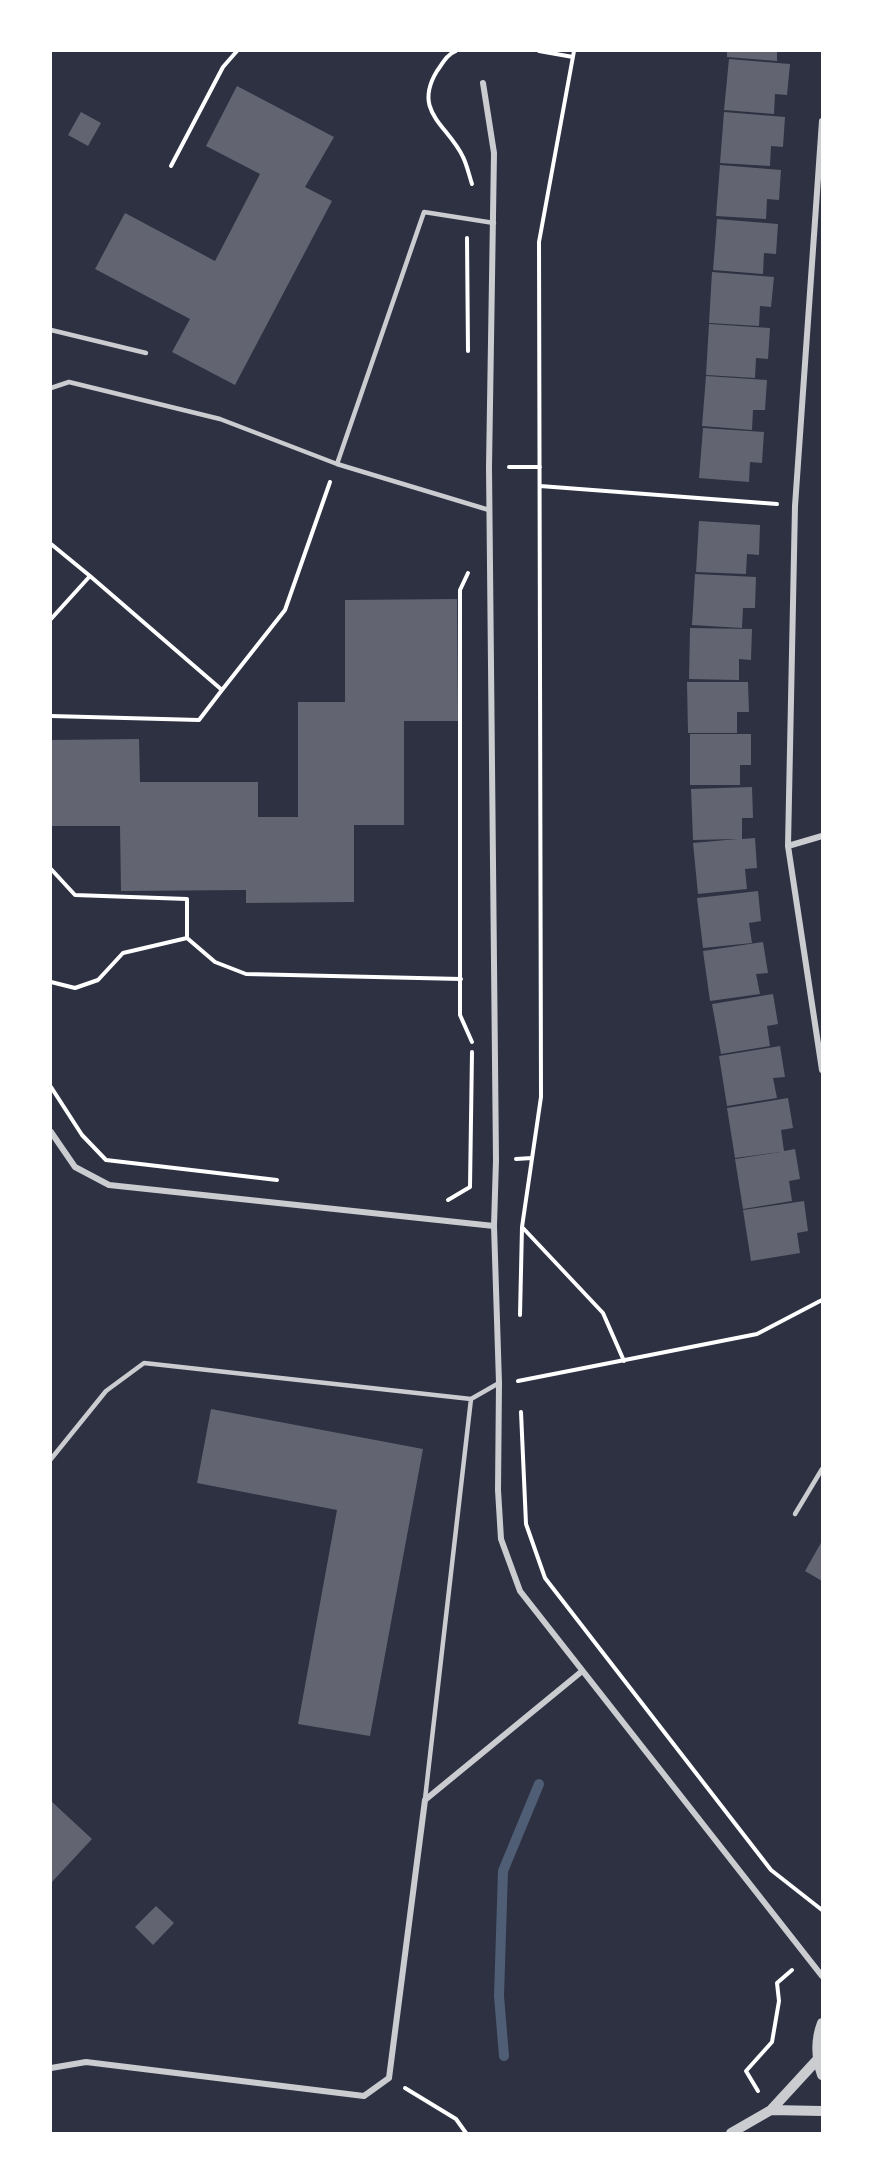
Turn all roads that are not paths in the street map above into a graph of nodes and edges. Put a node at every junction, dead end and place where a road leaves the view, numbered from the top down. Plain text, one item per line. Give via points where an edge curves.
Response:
1 (483, 83) dead end
2 (822, 121) edge
3 (821, 168) edge
4 (494, 223) junction
5 (51, 330) edge
6 (146, 353) dead end
7 (51, 388) edge
8 (337, 464) junction
9 (489, 510) junction
10 (822, 836) edge
11 (789, 846) junction
12 (822, 1070) edge
13 (51, 1132) edge
14 (494, 1226) junction
15 (499, 1383) junction
16 (471, 1399) junction
17 (51, 1459) edge
18 (822, 1468) edge
19 (795, 1514) dead end
20 (581, 1672) junction
21 (425, 1800) junction
22 (822, 1976) edge
23 (822, 2023) edge
24 (817, 2060) junction
25 (51, 2068) edge
26 (822, 2075) edge
27 (771, 2110) junction
28 (822, 2111) edge
29 (731, 2133) edge

1 - 4 street via 494,153
2 - 3 street
3 - 11 street via 795,506
4 - 8 lane via 424,212
4 - 9 street
5 - 6 lane
7 - 8 lane via 69,382 220,419
8 - 9 lane
9 - 14 street
10 - 11 street
11 - 12 street
13 - 14 street via 75,1167 109,1185
14 - 15 street
15 - 16 lane
15 - 20 street via 501,1539 520,1591
16 - 17 lane via 144,1363 106,1391
16 - 21 lane
18 - 19 lane
20 - 21 street
20 - 22 street
21 - 25 street via 389,2079 364,2096 86,2062
23 - 24 street via 817,2037
24 - 26 street
24 - 27 street
27 - 28 street
27 - 29 street

